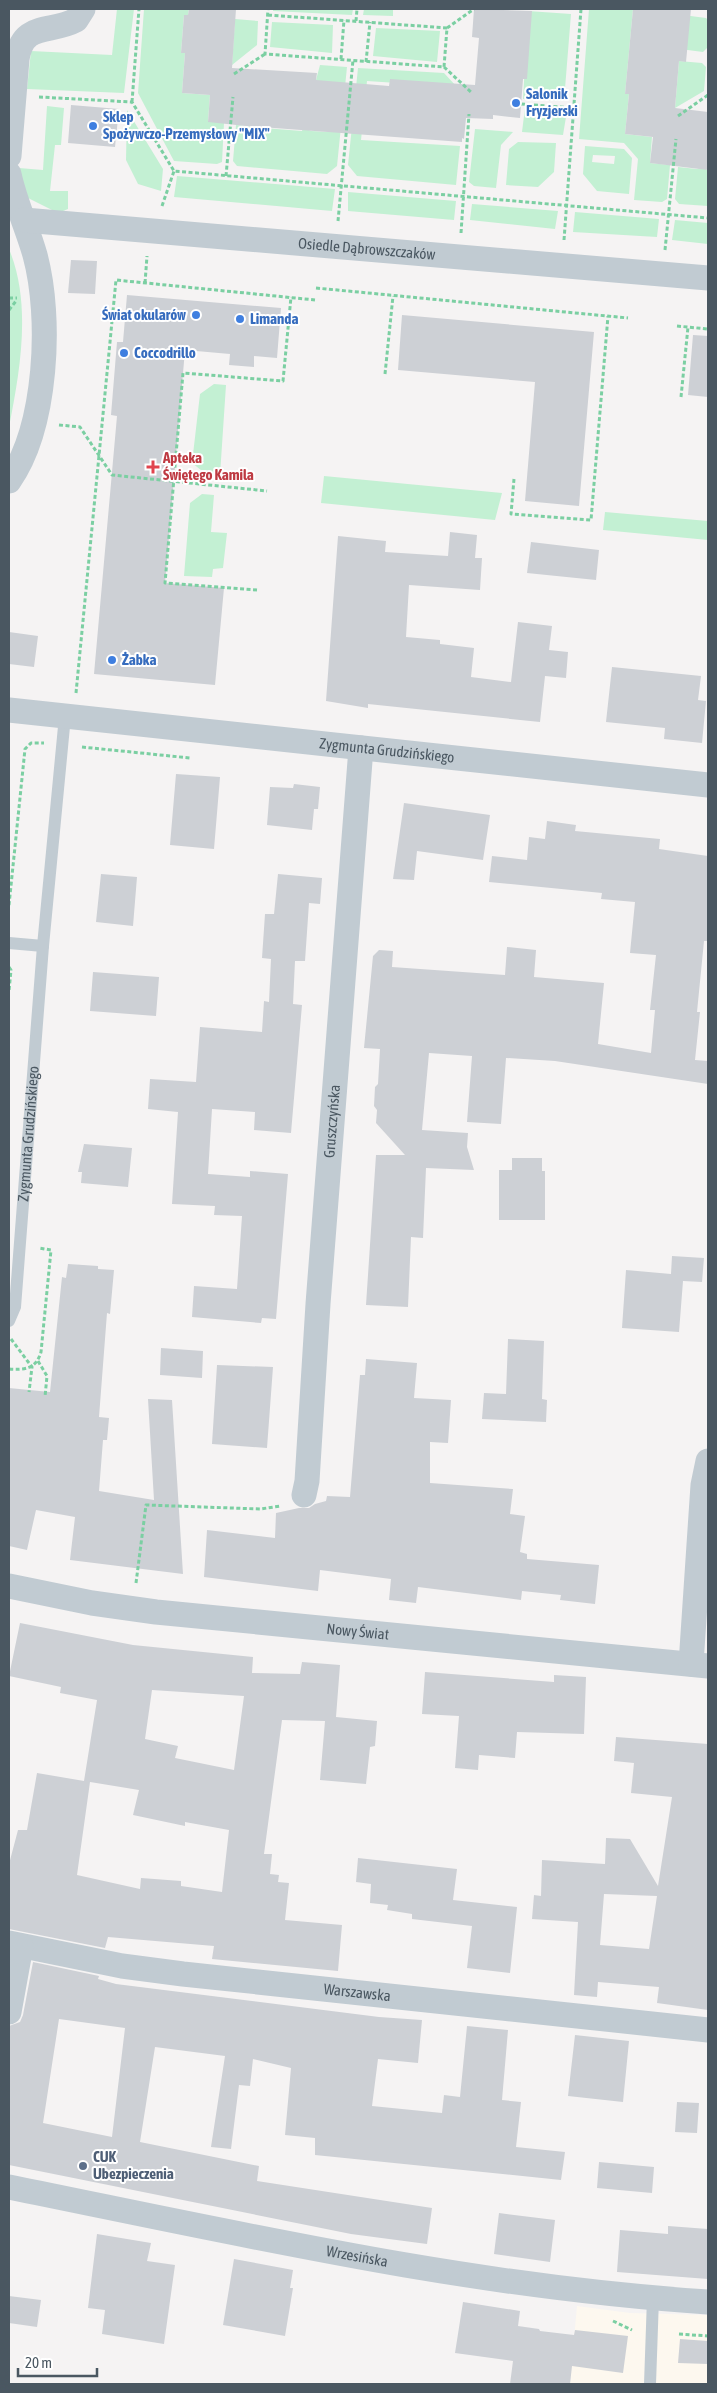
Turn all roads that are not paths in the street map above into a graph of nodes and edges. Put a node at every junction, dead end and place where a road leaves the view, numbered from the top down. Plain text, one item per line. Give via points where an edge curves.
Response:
1 (83, 9) edge
2 (9, 156) edge
3 (9, 174) edge
4 (24, 220) junction
5 (708, 278) edge
6 (9, 481) edge
7 (9, 710) edge
8 (69, 717) junction
9 (360, 748) junction
10 (708, 785) edge
11 (9, 943) edge
12 (43, 946) junction
13 (9, 1321) edge
14 (708, 1460) edge
15 (304, 1495) road end
16 (9, 1588) edge
17 (700, 1665) edge
18 (15, 1945) edge
19 (9, 2012) edge
20 (708, 2030) edge
21 (9, 2187) edge
22 (653, 2298) junction
23 (708, 2302) edge
24 (650, 2384) edge

1 - 2 street via 72,22 38,31 24,39 18,52
3 - 4 street
4 - 5 street, Osiedle Dąbrowszczaków
4 - 6 street via 39,272 44,316 43,362 34,422 24,456
7 - 8 street, Zygmunta Grudzińskiego
8 - 9 street, Zygmunta Grudzińskiego
8 - 12 lane, Zygmunta Grudzińskiego via 62,745
9 - 10 street, Zygmunta Grudzińskiego
9 - 15 street, Gruszczyńska
11 - 12 lane
12 - 13 lane, Zygmunta Grudzińskiego via 15,1307
14 - 17 street via 703,1485
16 - 17 street, Nowy Świat via 92,1603 227,1620
18 - 19 street
18 - 20 street, Warszawska via 122,1966 192,1975
21 - 22 street, Wrzesińska via 421,2268 508,2282
22 - 23 street, Wrzesińska
22 - 24 lane

